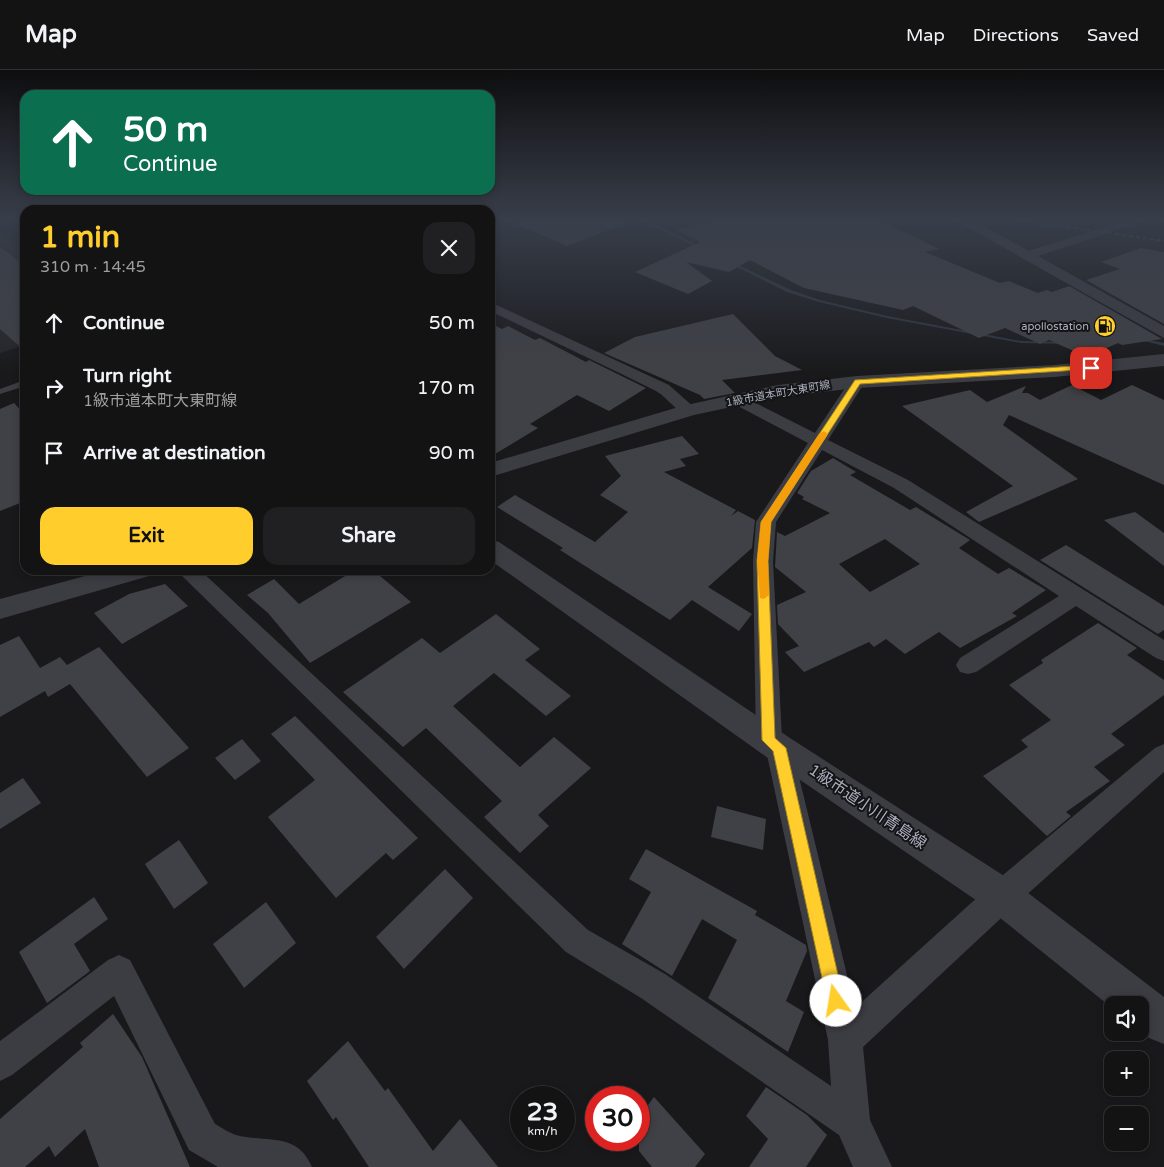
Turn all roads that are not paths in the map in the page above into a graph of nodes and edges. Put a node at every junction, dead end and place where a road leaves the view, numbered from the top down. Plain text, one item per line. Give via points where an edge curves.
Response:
1 (1052, 271) edge
2 (495, 308) edge
3 (1164, 333) edge
4 (1164, 360) edge
5 (858, 382) junction
6 (20, 385) edge
7 (0, 392) edge
8 (738, 400) junction
9 (689, 410) junction
10 (820, 440) junction
11 (495, 468) edge
12 (495, 551) edge
13 (122, 575) edge
14 (192, 575) edge
15 (1077, 595) junction
16 (0, 609) edge
17 (1164, 652) edge
18 (968, 665) dead end
19 (774, 744) junction
20 (1164, 756) edge
21 (1002, 896) junction
22 (1164, 1023) edge
23 (845, 1040) junction
24 (0, 1063) edge
25 (852, 1122) junction
26 (293, 1167) edge
27 (873, 1167) edge

1 - 3 street
2 - 9 street via 663,388
4 - 5 street, 1級市道本町大東町線 via 1054,371
5 - 8 street, 1級市道本町大東町線
5 - 10 street
6 - 7 lane
8 - 9 street, 1級市道本町大東町線
8 - 10 street
9 - 11 street, 1級市道本町大東町線
10 - 15 street via 902,484
10 - 19 street via 766,522 763,561
12 - 19 street, 1級市道小川青島線
13 - 16 street
14 - 25 street via 578,941 652,986
15 - 17 street
15 - 18 street
19 - 21 street, 1級市道小川青島線
19 - 23 street
20 - 21 street
21 - 22 street, 1級市道小川青島線
21 - 23 street
23 - 25 street
24 - 26 street via 119,971 202,1137 230,1153 282,1159
25 - 27 street

